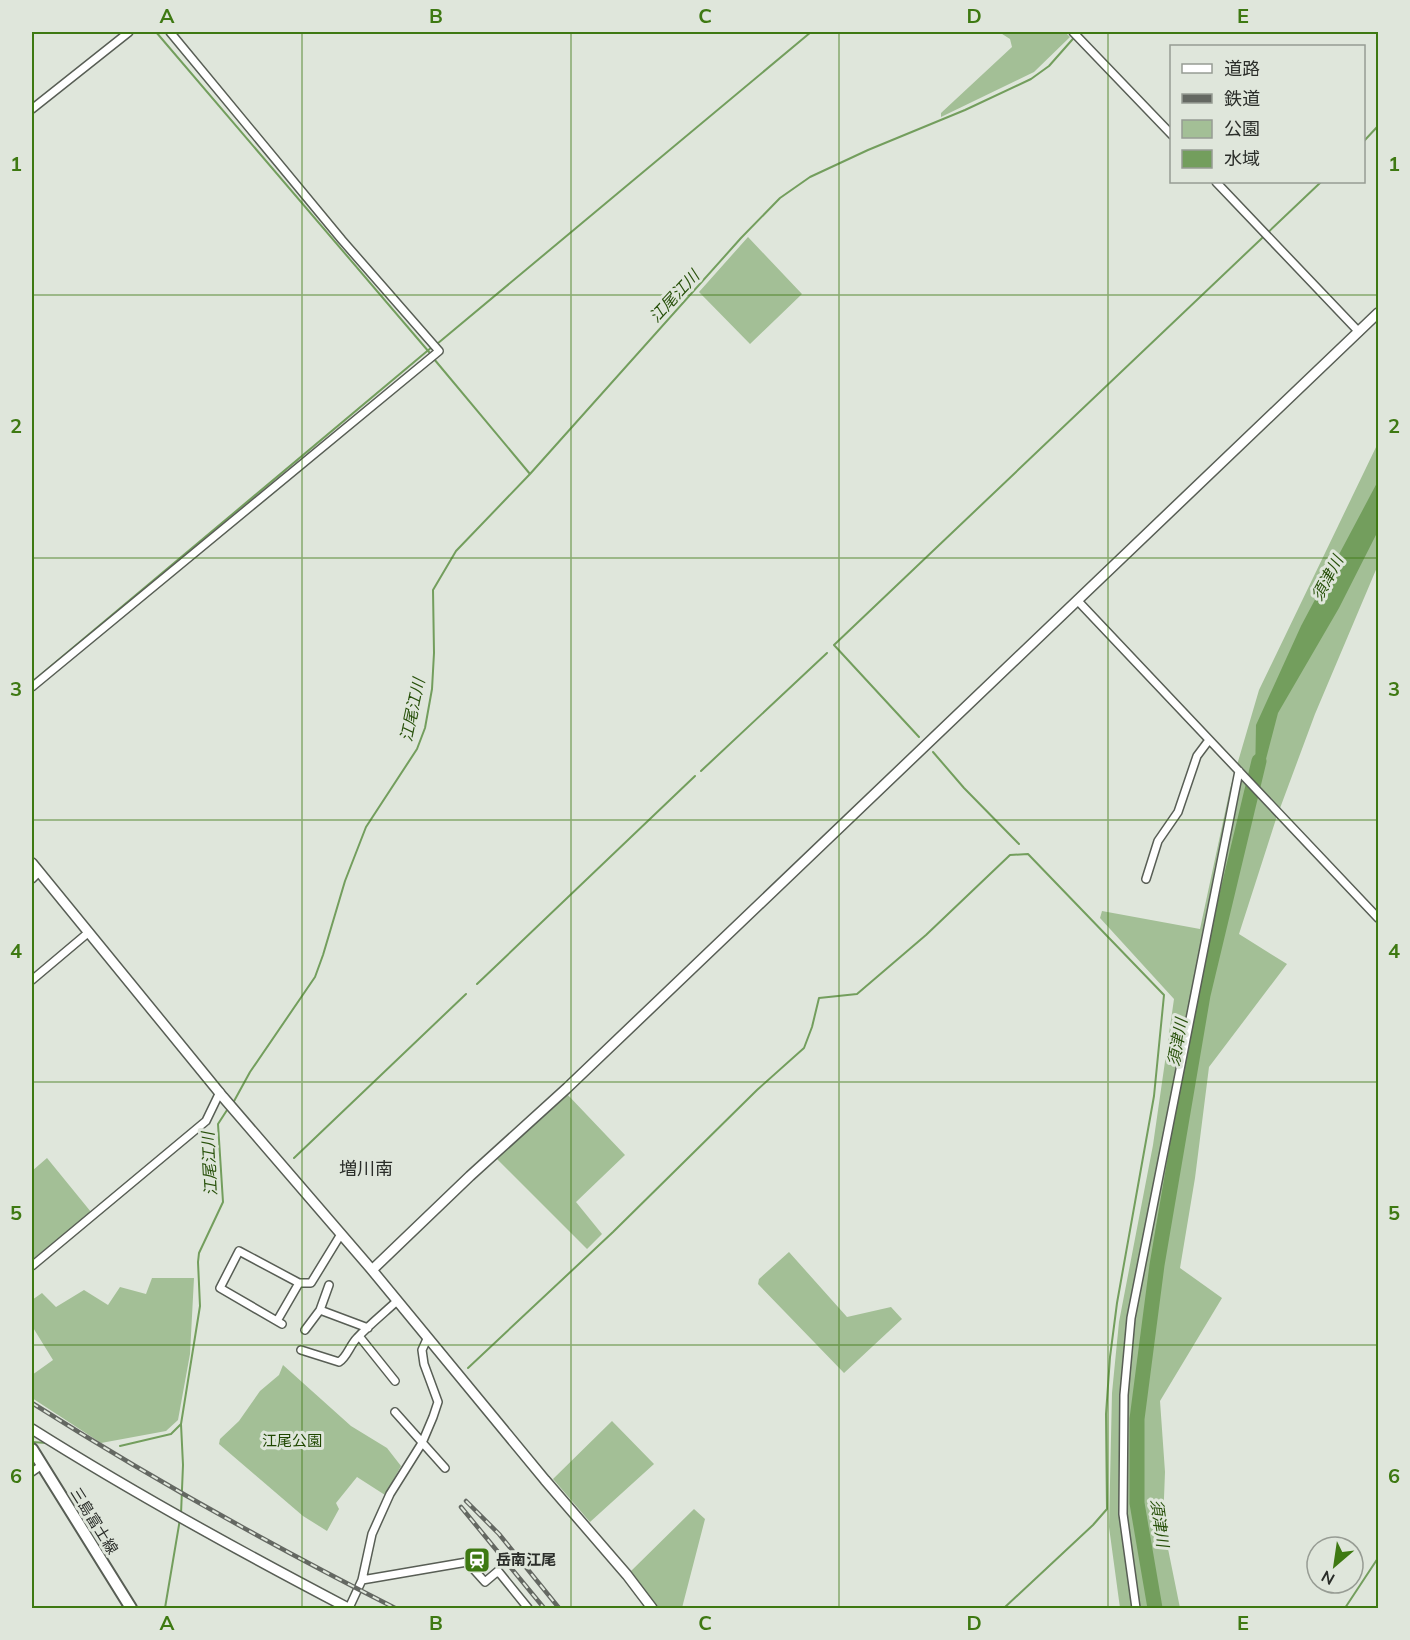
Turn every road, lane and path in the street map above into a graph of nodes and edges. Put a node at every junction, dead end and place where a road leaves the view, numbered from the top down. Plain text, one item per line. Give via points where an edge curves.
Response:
1 (129, 32) edge
2 (170, 32) edge
3 (1073, 32) edge
4 (32, 109) edge
5 (1170, 133) edge
6 (1217, 183) edge
7 (1378, 313) edge
8 (1359, 332) junction
9 (1077, 600) junction
10 (32, 687) edge
11 (1209, 740) junction
12 (1239, 771) junction
13 (32, 863) edge
14 (39, 872) junction
15 (32, 879) edge
16 (1146, 879) dead end
17 (1378, 918) edge
18 (89, 932) junction
19 (32, 980) edge
20 (222, 1094) junction
21 (341, 1234) junction
22 (32, 1266) edge
23 (372, 1270) junction
24 (299, 1283) junction
25 (329, 1285) dead end
26 (397, 1301) junction
27 (320, 1310) junction
28 (368, 1328) junction
29 (305, 1330) dead end
30 (359, 1336) junction
31 (427, 1339) junction
32 (301, 1350) dead end
33 (395, 1381) dead end
34 (395, 1412) dead end
35 (32, 1429) edge
36 (422, 1443) junction
37 (32, 1449) edge
38 (42, 1465) junction
39 (445, 1468) dead end
40 (32, 1472) edge
41 (362, 1580) junction
42 (131, 1608) edge
43 (349, 1608) edge
44 (528, 1608) edge
45 (652, 1608) edge
46 (1136, 1608) edge

1 - 4 street
2 - 10 street via 439,351
3 - 5 street
6 - 8 street
7 - 8 street
8 - 9 street
9 - 11 street
9 - 23 street
11 - 12 street
11 - 16 street via 1197,756 1178,812 1158,841
12 - 17 street
12 - 46 street via 1131,1318 1124,1395 1123,1514
13 - 14 street
14 - 15 street
14 - 18 street
18 - 19 street
18 - 20 street
20 - 21 street
20 - 22 street via 206,1121
21 - 23 street
21 - 24 street via 311,1283
23 - 26 street
24 - 24 street via 279,1323 220,1288 239,1251
25 - 27 street
26 - 28 street
26 - 31 street
27 - 28 street
27 - 29 street
28 - 30 street
30 - 32 street via 339,1362
30 - 33 street
31 - 36 street via 422,1350 424,1364 438,1402
31 - 45 street
34 - 36 street
35 - 43 street via 224,1543
36 - 39 street
36 - 41 street via 390,1494 372,1534
37 - 38 main road, 三島富士線
38 - 40 street
38 - 42 main road, 三島富士線
41 - 43 street
41 - 44 street via 467,1562 485,1582 498,1571

